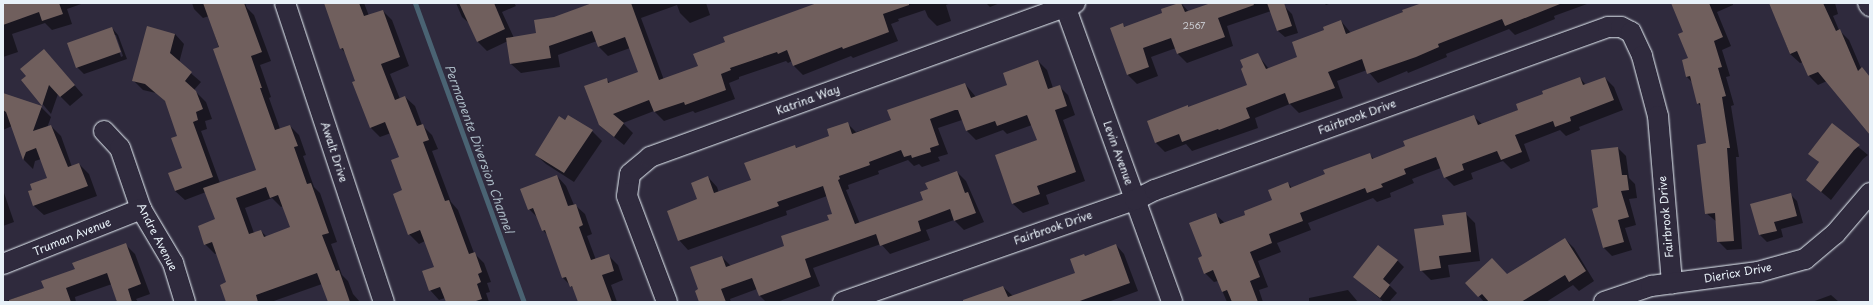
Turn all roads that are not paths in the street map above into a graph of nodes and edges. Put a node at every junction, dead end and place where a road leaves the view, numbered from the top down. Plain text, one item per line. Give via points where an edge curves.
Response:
1 (285, 3) edge
2 (1868, 3) edge
3 (1068, 4) edge
4 (1870, 6) edge
5 (104, 131) dead end
6 (1870, 193) edge
7 (1135, 200) junction
8 (141, 209) junction
9 (3, 264) edge
10 (1672, 283) junction
11 (185, 302) edge
12 (384, 302) edge
13 (667, 302) edge
14 (843, 302) edge
15 (1172, 302) edge
16 (1604, 302) edge

1 - 12 street, Awalt Drive
2 - 4 street
3 - 7 street, Levin Avenue
3 - 13 street, Katrina Way via 650,157 630,174 627,196
5 - 8 street, Andre Avenue via 120,148
6 - 10 street, Diericx Drive via 1835,234 1805,259 1758,272
7 - 10 street, Fairbrook Drive via 1155,190 1608,27 1621,27 1631,32 1642,56 1658,116
7 - 14 street, Fairbrook Drive
7 - 15 street, Levin Avenue
8 - 9 street, Truman Avenue
8 - 11 street, Andre Avenue via 172,263
10 - 16 street, Diericx Drive via 1651,286

